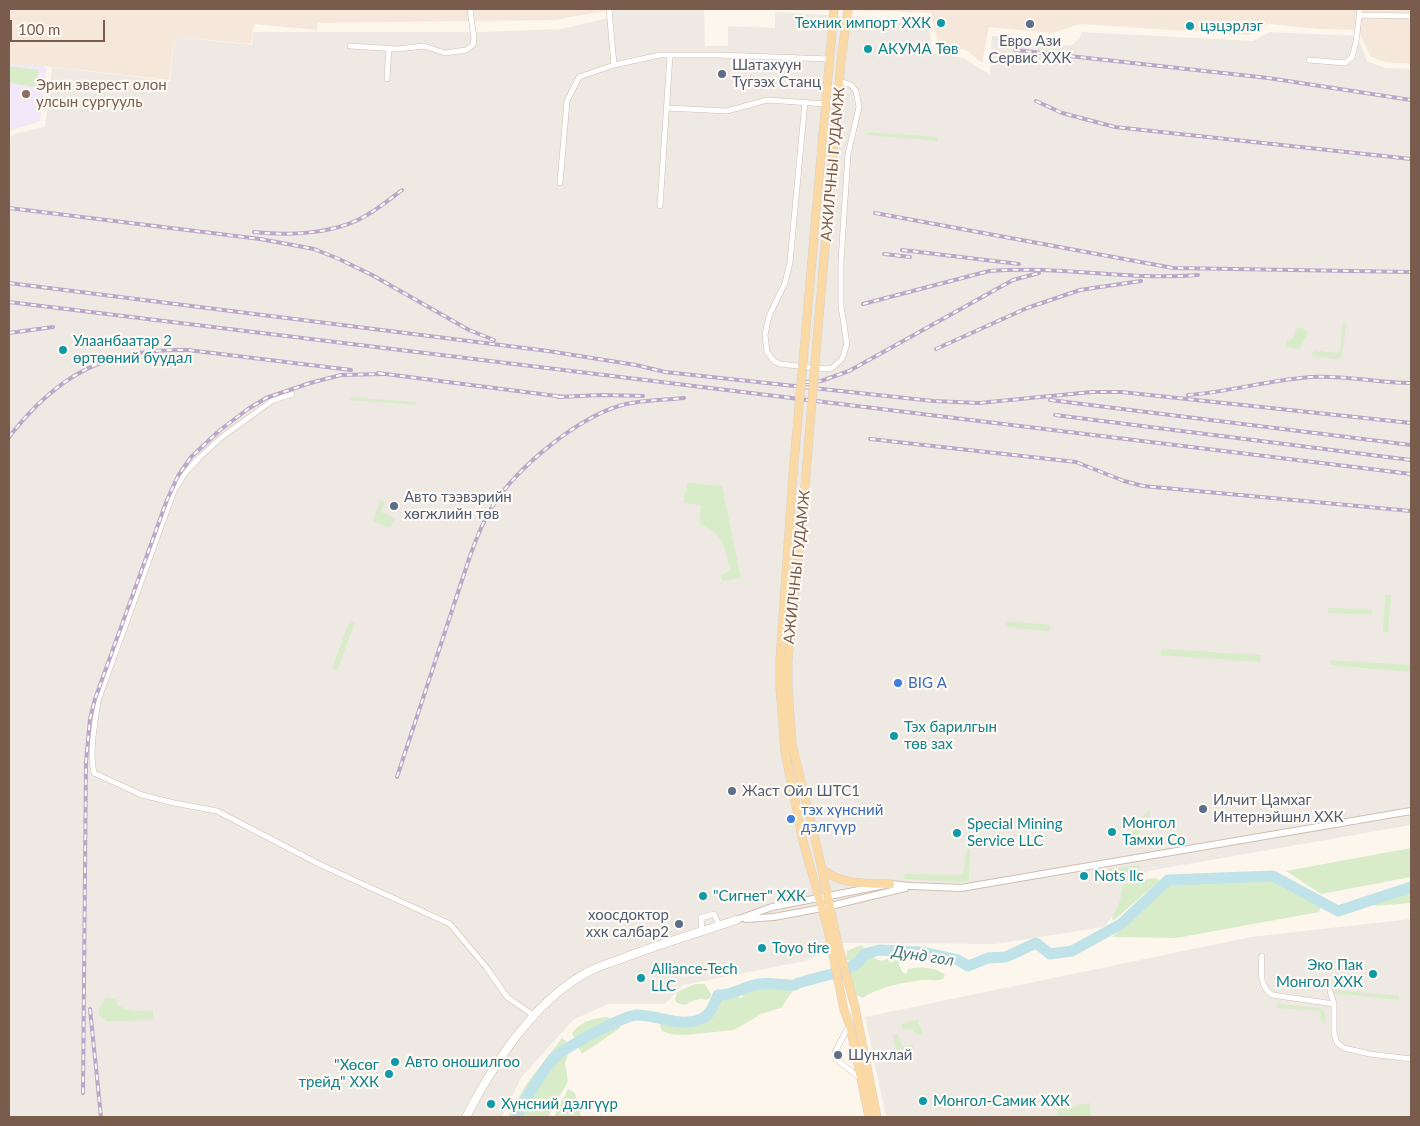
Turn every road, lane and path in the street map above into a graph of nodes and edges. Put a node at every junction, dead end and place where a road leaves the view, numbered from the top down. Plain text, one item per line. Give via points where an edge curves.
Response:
1 (470, 9) edge
2 (609, 9) edge
3 (834, 9) edge
4 (848, 9) edge
5 (1360, 9) edge
6 (1360, 15) junction
7 (1411, 16) edge
8 (350, 46) dead end
9 (389, 48) junction
10 (670, 55) junction
11 (830, 59) junction
12 (1309, 60) dead end
13 (614, 64) junction
14 (388, 79) dead end
15 (840, 82) junction
16 (805, 102) junction
17 (826, 104) junction
18 (667, 108) junction
19 (560, 183) dead end
20 (660, 206) dead end
21 (292, 394) dead end
22 (784, 687) junction
23 (1411, 811) edge
24 (822, 869) junction
25 (890, 884) junction
26 (911, 886) junction
27 (828, 896) junction
28 (819, 898) junction
29 (826, 907) junction
30 (736, 920) junction
31 (719, 926) junction
32 (702, 930) junction
33 (834, 944) junction
34 (1262, 956) dead end
35 (1330, 991) dead end
36 (1334, 1004) junction
37 (533, 1015) junction
38 (850, 1026) junction
39 (835, 1052) dead end
40 (836, 1059) dead end
41 (1411, 1059) edge
42 (861, 1079) junction
43 (466, 1117) edge
44 (869, 1117) edge
45 (877, 1117) edge

1 - 9 street via 474,39 473,45 466,50 445,52 424,46
2 - 13 street
3 - 11 main road, АЖИЛЧНЫ ГУДАМЖ
4 - 15 main road, АЖИЛЧНЫ ГУДАМЖ
5 - 6 street
6 - 7 street
6 - 12 street via 1352,57 1345,63
8 - 9 street
9 - 14 street
10 - 11 street
10 - 13 street
10 - 18 street
11 - 17 main road, АЖИЛЧНЫ ГУДАМЖ
13 - 19 street via 579,77 567,101
15 - 16 street via 851,85 856,91 859,107 848,154 841,261 841,306 847,344 838,364 826,369 780,364 770,357 765,345 769,316 785,283 790,262
15 - 22 main road, АЖИЛЧНЫ ГУДАМЖ, bridge
16 - 17 street
16 - 18 street via 767,100 727,111
17 - 22 main road, АЖИЛЧНЫ ГУДАМЖ, bridge via 793,474 780,659
18 - 20 street
21 - 37 street via 273,400 222,437 185,473 174,491 98,700 94,773 142,795 217,811 320,864 450,924 507,997
22 - 24 main road, АЖИЛЧНЫ ГУДАМЖ via 792,744
22 - 28 main road, АЖИЛЧНЫ ГУДАМЖ via 785,752 803,841
23 - 26 street via 961,888
24 - 25 main road via 840,880
24 - 27 main road, АЖИЛЧНЫ ГУДАМЖ
25 - 26 street
25 - 27 street
26 - 29 street
27 - 28 street
27 - 29 main road, АЖИЛЧНЫ ГУДАМЖ
28 - 29 main road, АЖИЛЧНЫ ГУДАМЖ
28 - 30 street via 772,907
29 - 30 street
29 - 33 main road, АЖИЛЧНЫ ГУДАМЖ
30 - 31 main road
31 - 32 main road
31 - 32 street via 714,914 701,918
32 - 37 main road via 586,972 562,988
33 - 38 main road, АЖИЛЧНЫ ГУДАМЖ via 844,1010
33 - 45 main road, АЖИЛЧНЫ ГУДАМЖ via 855,1007
34 - 36 street via 1263,985 1272,995
35 - 36 street
36 - 41 street via 1334,1032 1337,1043 1344,1048
37 - 43 main road
38 - 39 street
38 - 42 main road, АЖИЛЧНЫ ГУДАМЖ
40 - 42 street
42 - 44 main road, АЖИЛЧНЫ ГУДАМЖ

